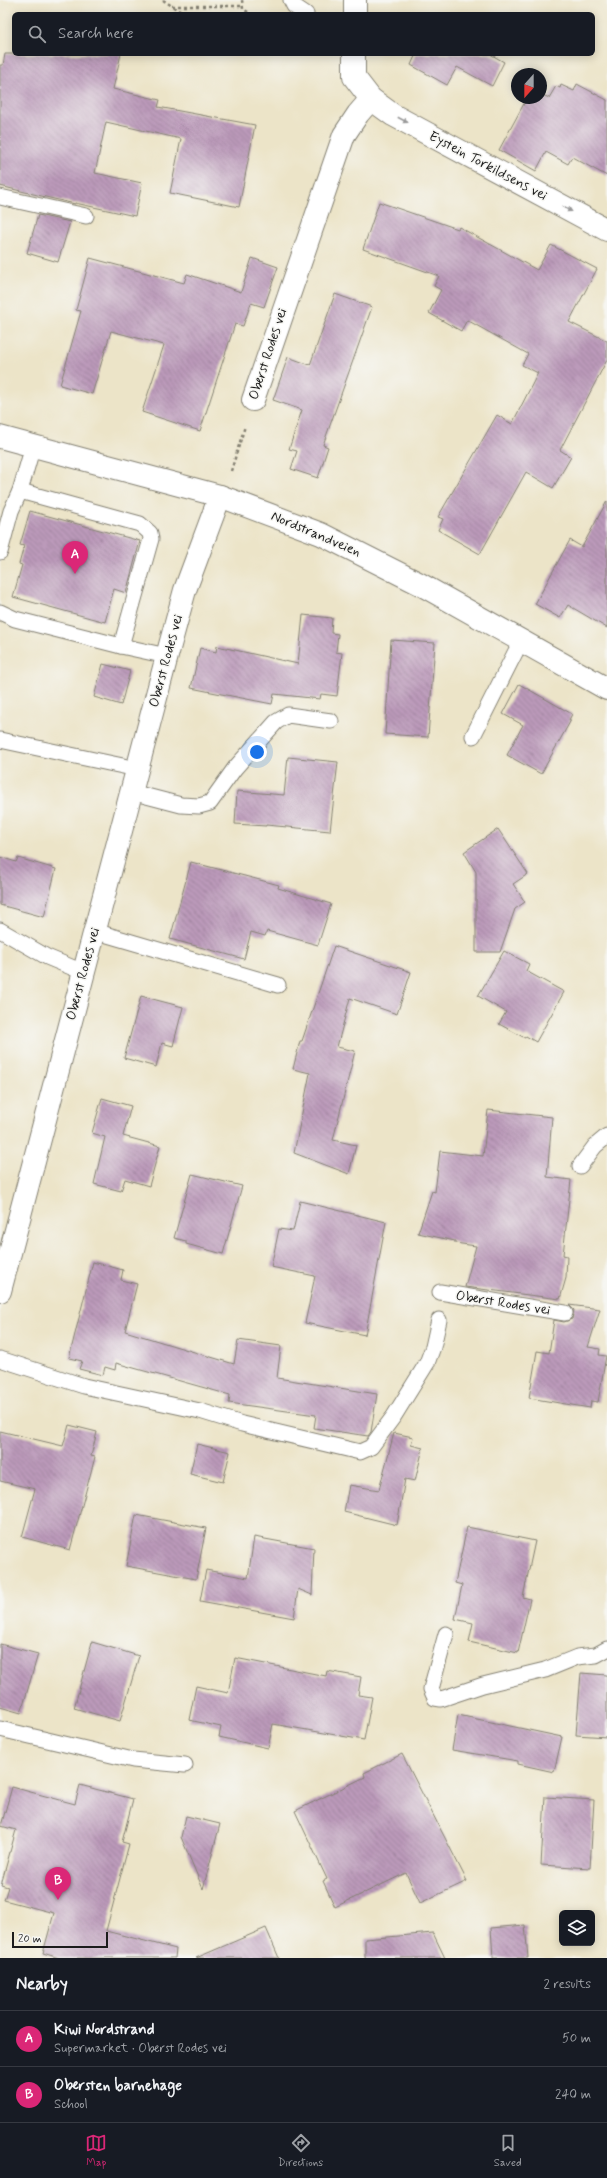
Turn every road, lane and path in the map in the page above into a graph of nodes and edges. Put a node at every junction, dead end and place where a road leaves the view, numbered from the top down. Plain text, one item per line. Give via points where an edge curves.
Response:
1 (163, 0) edge
2 (242, 0) edge
3 (291, 0) edge
4 (355, 0) edge
5 (172, 6) junction
6 (241, 6) junction
7 (181, 12) edge
8 (248, 12) edge
9 (303, 12) edge
10 (355, 12) edge
11 (354, 56) edge
12 (371, 99) junction
13 (0, 197) edge
14 (86, 216) dead end
15 (607, 230) edge
16 (253, 400) joint
17 (0, 437) edge
18 (32, 446) junction
19 (20, 491) junction
20 (220, 496) junction
21 (0, 552) edge
22 (0, 612) edge
23 (521, 641) junction
24 (121, 646) junction
25 (167, 656) junction
26 (607, 689) edge
27 (331, 721) dead end
28 (473, 736) dead end
29 (0, 740) edge
30 (137, 769) junction
31 (131, 792) junction
32 (0, 930) edge
33 (94, 931) junction
34 (83, 972) junction
35 (278, 984) dead end
36 (607, 1136) edge
37 (580, 1166) dead end
38 (0, 1291) edge
39 (440, 1292) dead end
40 (566, 1313) dead end
41 (438, 1320) dead end
42 (0, 1359) edge
43 (446, 1634) dead end
44 (607, 1649) edge
45 (0, 1728) edge
46 (185, 1764) dead end

1 - 5 path
2 - 6 path
3 - 9 lane via 294,6
4 - 10 street
5 - 6 path
5 - 7 path
6 - 8 path
11 - 12 street via 354,77
12 -> 15 street, Eystein Torkildsens vei via 393,115
12 - 16 street, Oberst Rodes vei via 344,135
13 - 14 lane
16 - 20 path, Oberst Rodes vei via 232,468
17 - 18 street, Nordstrandveien
18 - 19 lane
18 - 20 street, Nordstrandveien
19 - 21 lane via 11,511
19 - 24 lane via 140,524 150,533
20 - 23 street, Nordstrandveien via 294,523 346,546
20 - 25 street, Oberst Rodes vei via 185,590
22 - 24 lane via 15,619
23 - 26 street, Nordstrandveien
23 - 28 lane
24 - 25 lane
25 - 30 street, Oberst Rodes vei
27 - 31 lane via 288,715 276,722 235,768 210,802 200,806 181,805
29 - 30 lane
30 - 31 street, Oberst Rodes vei
31 - 33 street, Oberst Rodes vei
32 - 34 lane via 47,957
33 - 34 street, Oberst Rodes vei
33 - 35 lane
34 - 38 street, Oberst Rodes vei
36 - 37 lane via 595,1146
39 - 40 lane, Oberst Rodes vei
41 - 42 lane via 427,1363 371,1447 360,1452 242,1424 200,1411 84,1386
43 - 44 lane via 431,1689 435,1698 441,1700 483,1685 544,1670 577,1657 596,1655
45 - 46 lane via 133,1760

